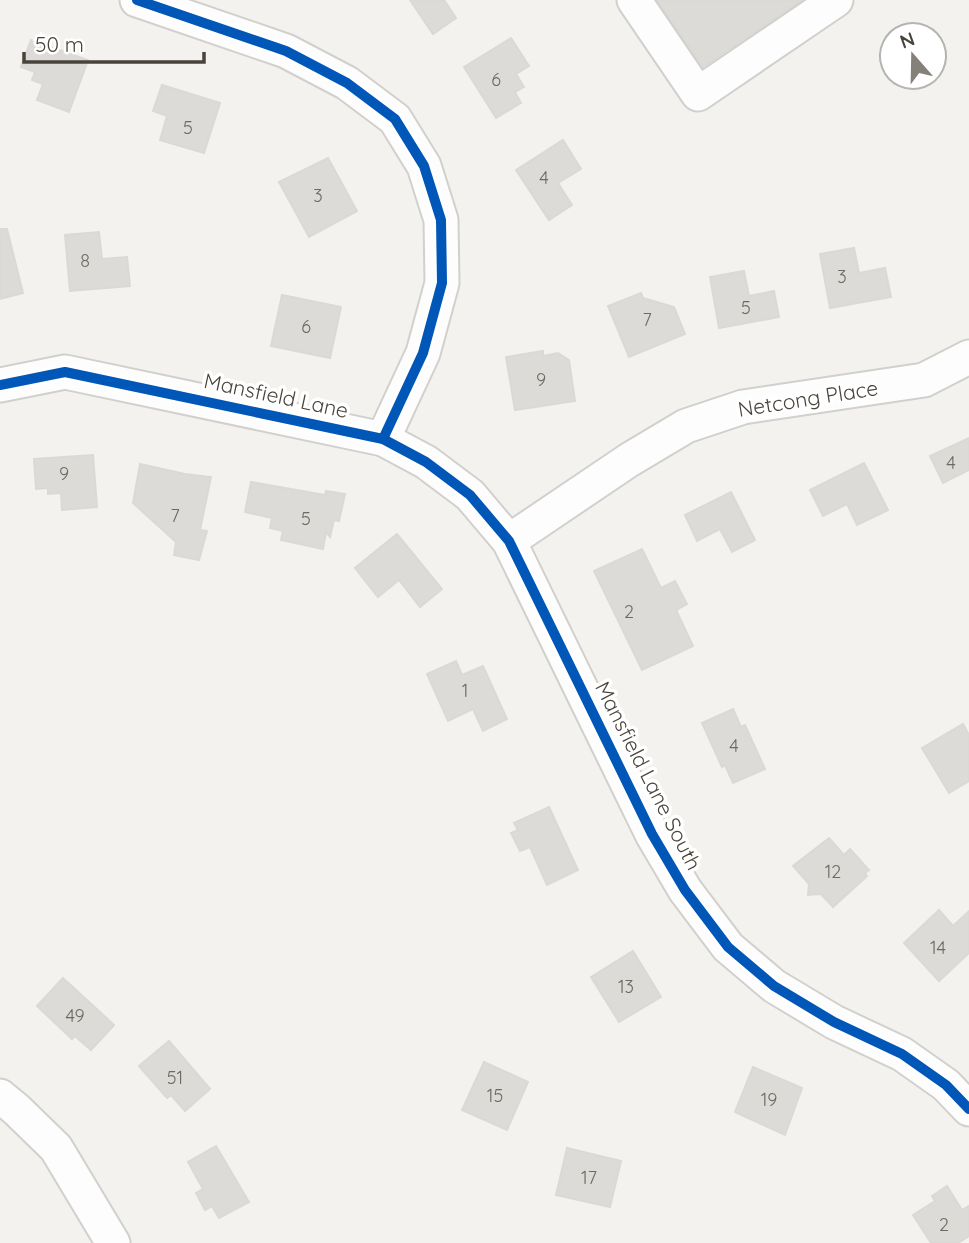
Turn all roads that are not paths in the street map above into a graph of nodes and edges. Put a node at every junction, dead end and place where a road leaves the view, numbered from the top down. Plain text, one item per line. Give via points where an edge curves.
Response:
1 (137, 0) edge
2 (634, 0) edge
3 (836, 0) edge
4 (969, 357) edge
5 (0, 385) edge
6 (383, 439) junction
7 (509, 541) junction
8 (0, 1096) edge
9 (969, 1109) edge
10 (113, 1243) edge

1 - 6 street via 286,51 347,83 395,119 424,166 441,219 442,283 423,353
2 - 3 street via 698,94
4 - 7 street, Netcong Place via 923,380 744,407 686,426
5 - 6 street, Mansfield Lane via 65,372
6 - 7 street, Mansfield Lane via 426,462 470,495
7 - 9 street, Mansfield Lane South via 652,834 685,890 728,947 774,986 834,1022 902,1054 946,1085
8 - 10 street via 56,1147

